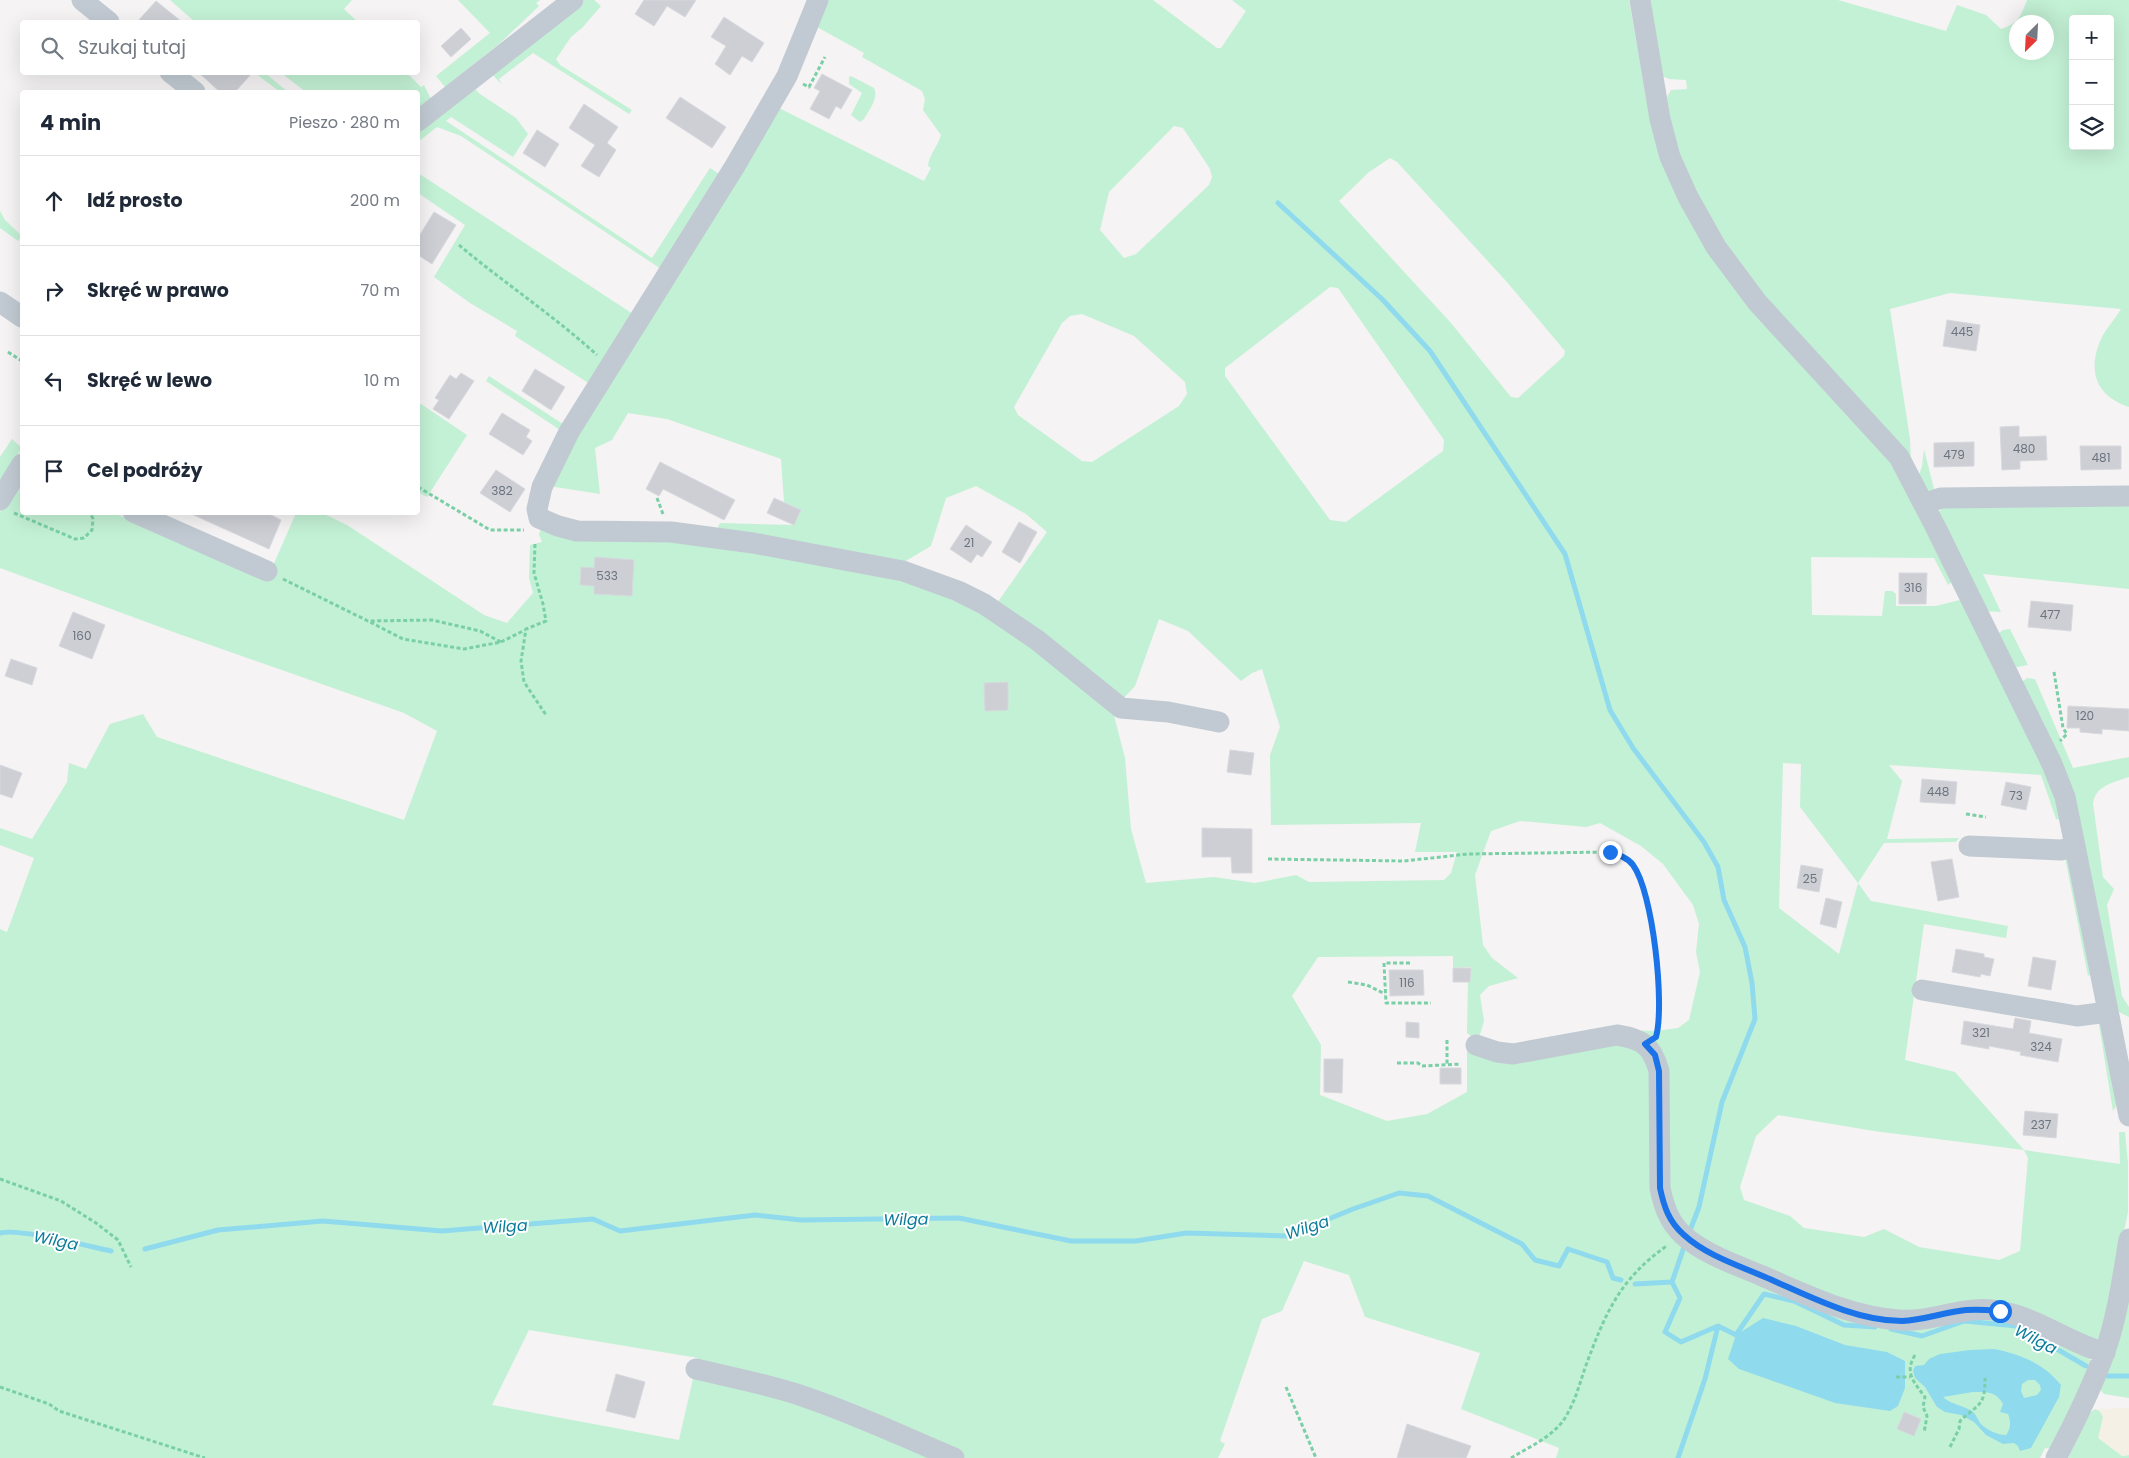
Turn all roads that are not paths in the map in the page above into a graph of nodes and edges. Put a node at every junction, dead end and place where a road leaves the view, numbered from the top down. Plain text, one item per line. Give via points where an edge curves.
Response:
1 (82, 0) edge
2 (573, 0) edge
3 (818, 0) edge
4 (1640, 0) edge
5 (107, 20) edge
6 (174, 75) edge
7 (192, 90) edge
8 (420, 119) edge
9 (0, 302) edge
10 (20, 316) edge
11 (20, 469) edge
12 (2129, 496) edge
13 (1924, 504) junction
14 (4, 505) edge
15 (140, 515) edge
16 (267, 571) road end
17 (1219, 722) dead end
18 (1969, 846) dead end
19 (2076, 847) junction
20 (1922, 990) dead end
21 (2116, 1019) edge
22 (1476, 1045) dead end
23 (2129, 1116) edge
24 (2129, 1239) edge
25 (2105, 1353) junction
26 (696, 1369) dead end
27 (954, 1458) edge
28 (2056, 1458) edge

1 - 5 street
2 - 8 street
3 - 17 street via 787,76 552,463 542,487 537,509 539,518 577,531 671,532 753,543 903,571 958,590 992,609 1037,640 1121,708 1168,712
4 - 13 street via 1660,119 1670,157 1716,247 1756,302 1899,457
6 - 7 street
9 - 10 street
11 - 14 street
12 - 13 street via 1941,498
13 - 19 street via 2052,764 2065,797
15 - 16 street
18 - 19 street via 2060,850
19 - 21 street
20 - 21 street via 2076,1016
21 - 23 street
22 - 25 street via 1513,1054 1617,1036 1645,1044 1655,1055 1659,1071 1660,1188 1664,1206 1670,1220 1699,1247 1846,1310 1901,1321 1966,1310 2000,1311 2032,1321 2086,1348
24 - 25 street via 2123,1280
25 - 28 street
26 - 27 street via 807,1397

